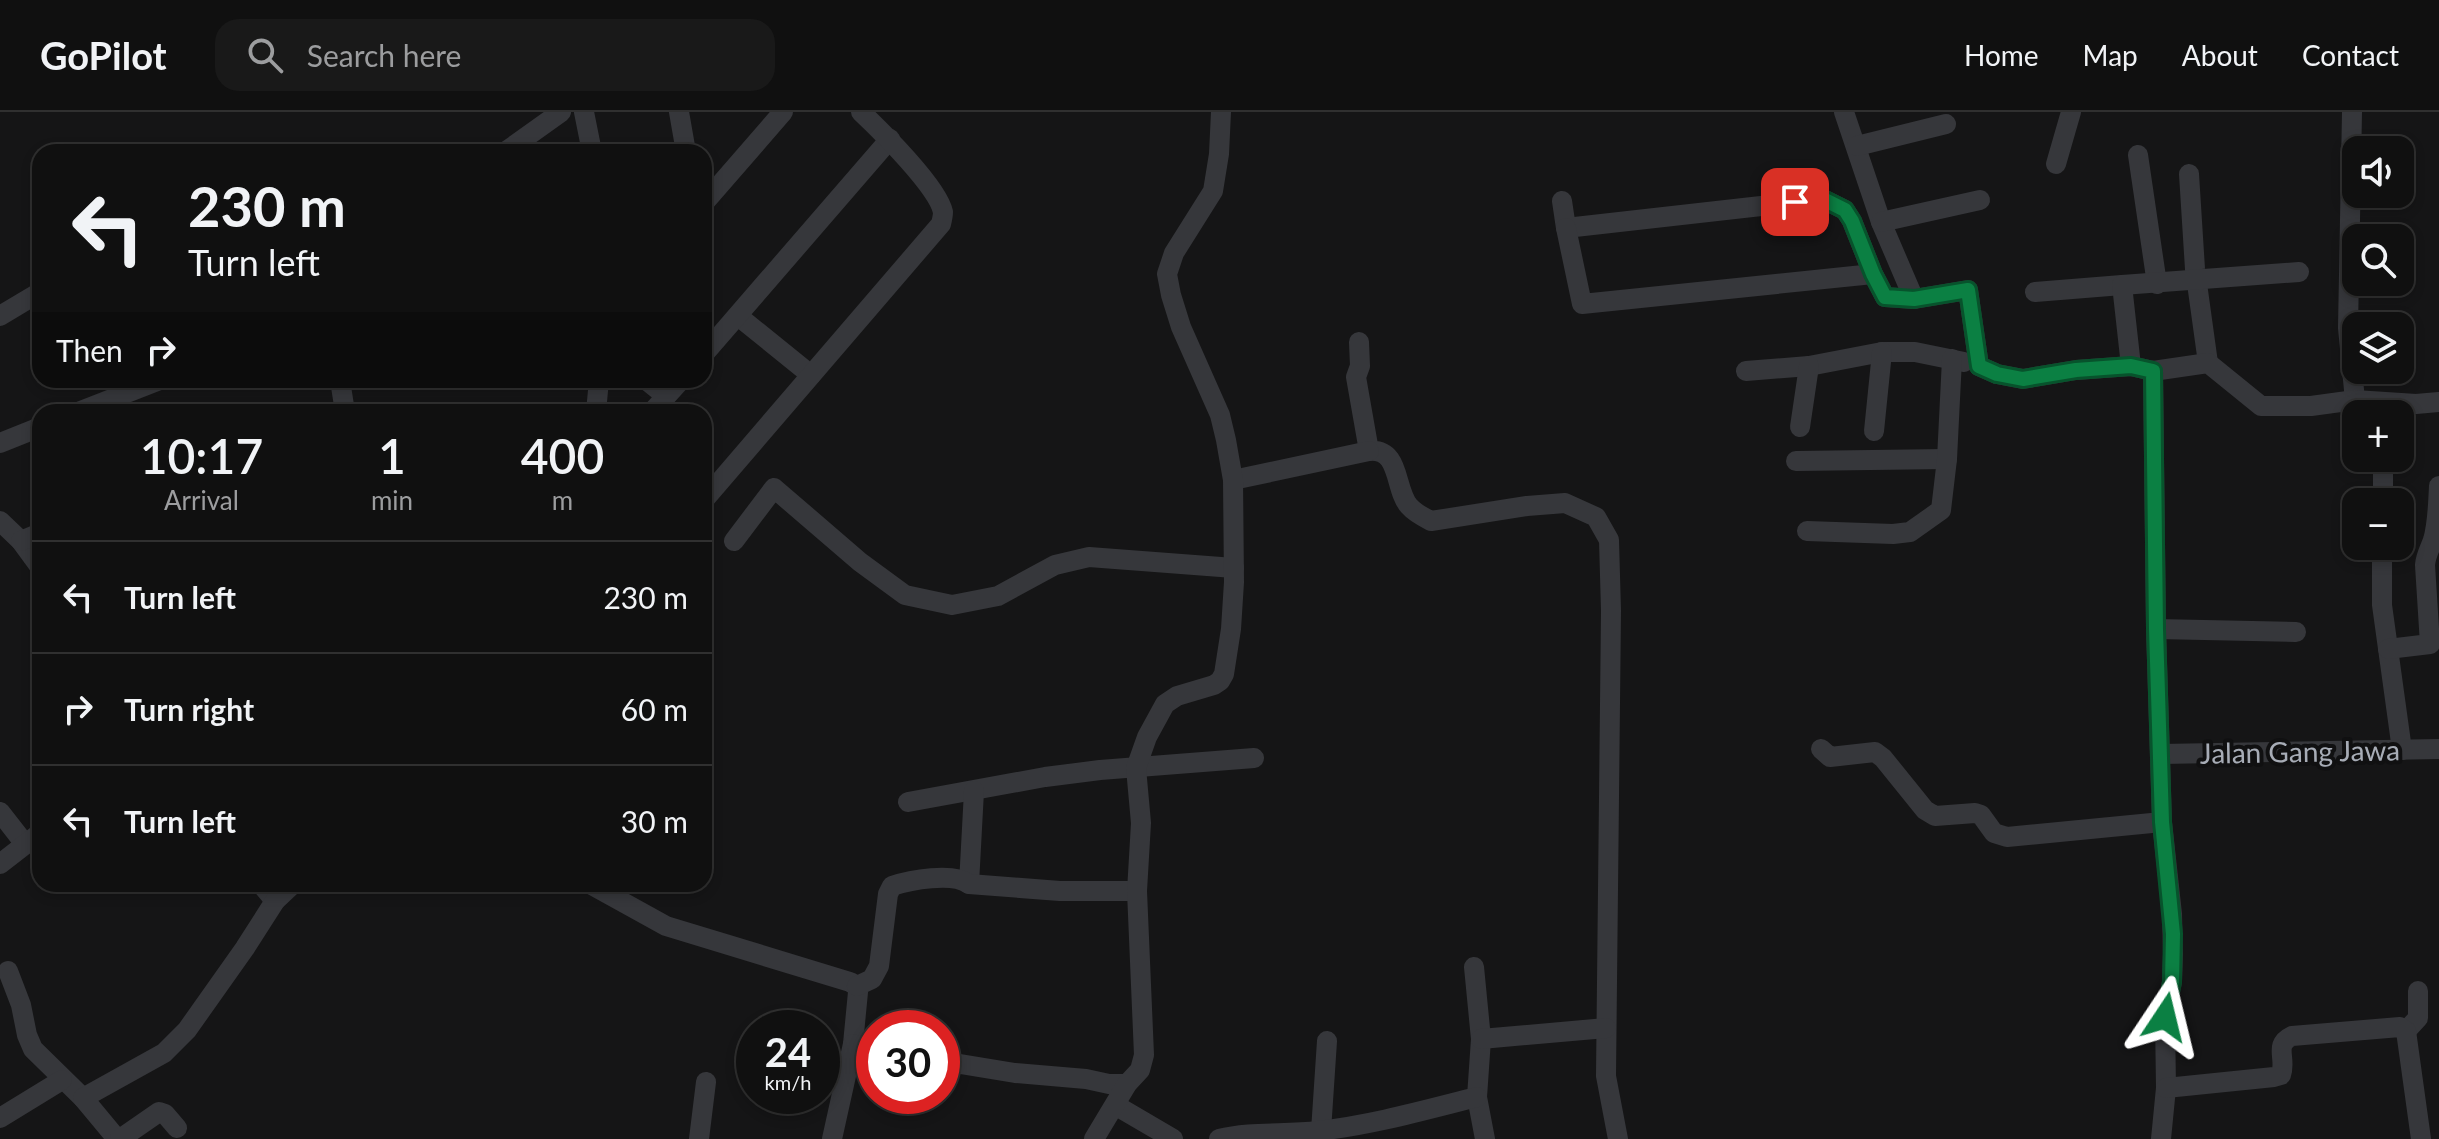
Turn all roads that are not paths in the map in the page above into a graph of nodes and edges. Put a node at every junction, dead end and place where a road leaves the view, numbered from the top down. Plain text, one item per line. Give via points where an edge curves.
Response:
1 (561, 112) edge
2 (584, 112) edge
3 (679, 112) edge
4 (783, 112) edge
5 (861, 112) edge
6 (1221, 112) edge
7 (1844, 112) edge
8 (2071, 112) edge
9 (2352, 112) edge
10 (1946, 124) dead end
11 (890, 139) junction
12 (516, 144) edge
13 (590, 144) edge
14 (685, 144) edge
15 (1857, 146) junction
16 (2138, 155) dead end
17 (2056, 164) dead end
18 (2189, 174) dead end
19 (712, 194) edge
20 (1980, 200) dead end
21 (1562, 201) dead end
22 (1881, 222) junction
23 (1566, 228) junction
24 (2299, 272) dead end
25 (1873, 274) junction
26 (2196, 278) junction
27 (2157, 284) junction
28 (2122, 285) junction
29 (2035, 292) dead end
30 (32, 297) edge
31 (1914, 299) junction
32 (0, 316) edge
33 (738, 316) junction
34 (1359, 342) dead end
35 (712, 345) edge
36 (1882, 352) junction
37 (1952, 359) junction
38 (2208, 363) junction
39 (1809, 366) junction
40 (1979, 366) junction
41 (2131, 366) junction
42 (1746, 371) dead end
43 (2153, 371) junction
44 (811, 375) junction
45 (140, 388) edge
46 (656, 388) edge
47 (674, 388) edge
48 (666, 396) junction
49 (2355, 400) edge
50 (2342, 402) edge
51 (2439, 402) edge
52 (98, 404) edge
53 (659, 404) edge
54 (2414, 404) edge
55 (1800, 427) dead end
56 (32, 430) edge
57 (1874, 431) dead end
58 (0, 443) edge
59 (1369, 451) junction
60 (1947, 459) junction
61 (1796, 461) dead end
62 (1233, 480) junction
63 (2439, 486) edge
64 (712, 491) edge
65 (0, 521) edge
66 (1807, 531) dead end
67 (30, 537) edge
68 (734, 541) dead end
69 (2382, 560) edge
70 (1234, 568) junction
71 (2433, 582) edge
72 (2156, 629) junction
73 (2296, 632) dead end
74 (2388, 649) junction
75 (1821, 749) dead end
76 (2439, 749) edge
77 (2402, 750) junction
78 (2161, 754) junction
79 (1254, 758) dead end
80 (1136, 768) junction
81 (974, 791) junction
82 (908, 802) dead end
83 (0, 812) edge
84 (2162, 822) junction
85 (32, 838) edge
86 (0, 864) edge
87 (969, 884) junction
88 (1137, 891) junction
89 (268, 892) edge
90 (285, 892) edge
91 (604, 892) edge
92 (275, 901) junction
93 (1474, 967) dead end
94 (8, 971) dead end
95 (857, 986) junction
96 (2418, 991) dead end
97 (859, 1010) edge
98 (1606, 1028) junction
99 (2406, 1031) junction
100 (1481, 1039) junction
101 (1327, 1041) dead end
102 (960, 1064) edge
103 (856, 1069) edge
104 (62, 1080) junction
105 (706, 1082) dead end
106 (1127, 1084) junction
107 (2166, 1088) junction
108 (1477, 1097) junction
109 (83, 1098) junction
110 (1115, 1105) junction
111 (0, 1118) edge
112 (177, 1128) dead end
113 (1321, 1131) junction
114 (119, 1139) edge
115 (699, 1139) edge
116 (832, 1139) edge
117 (1094, 1139) edge
118 (1173, 1139) edge
119 (1219, 1139) edge
120 (1485, 1139) edge
121 (1618, 1139) edge
122 (2161, 1139) edge
123 (2421, 1139) edge

1 - 12 street
2 - 13 street
3 - 14 street
4 - 19 street
5 - 11 street
6 - 62 street via 1213,191 1174,253 1167,274 1181,327 1220,415
7 - 15 street
8 - 17 street
9 - 49 street via 2348,328
10 - 15 street
11 - 33 street
11 - 44 street via 939,203 941,224
15 - 22 street
16 - 27 street
18 - 26 street
20 - 22 street
21 - 23 street
22 - 31 street
23 - 25 street via 1823,199 1845,210
23 - 25 street via 1582,304
24 - 26 street
25 - 31 street via 1885,297
26 - 27 street
26 - 38 street
27 - 28 street
28 - 29 street
28 - 41 street
30 - 32 street
31 - 40 street via 1968,290
33 - 35 street
33 - 44 street
34 - 59 street via 1356,377
36 - 37 street
36 - 39 street
36 - 57 street
37 - 40 street
37 - 60 street
38 - 43 street
38 - 50 street via 2261,406
39 - 42 street
39 - 55 street
40 - 41 street via 2023,379
41 - 43 street
43 - 72 street
44 - 64 street
45 - 52 street
46 - 48 street
47 - 48 street
48 - 53 street
51 - 54 street
56 - 58 street
59 - 62 street
59 - 98 street via 1394,464 1409,506 1431,521 1565,503 1596,517 1609,540
60 - 61 street
60 - 66 street via 1941,510 1910,532
62 - 70 street
63 - 71 street via 2436,528 2426,553
65 - 67 street
68 - 70 street via 774,488 905,595 952,605 998,596 1055,565 1089,557
69 - 74 street
70 - 80 street via 1224,674 1214,685 1165,704
71 - 74 street via 2430,644
72 - 73 street
72 - 78 street
74 - 77 street
75 - 84 street via 1830,757 1875,752 1925,810 1935,816 1975,813 1994,833 2007,837
76 - 77 street, Jalan Gang Jawa
77 - 78 street, Jalan Gang Jawa
78 - 84 street
79 - 80 street
80 - 81 street
80 - 88 street via 1141,823
81 - 82 street
81 - 87 street
83 - 85 street
84 - 107 street via 2173,941 2165,1017
85 - 86 street
87 - 88 street
87 - 95 street via 954,878 892,886 879,966 872,979
88 - 106 street via 1144,1055 1140,1070
89 - 92 street
90 - 92 street
91 - 95 street via 666,926
92 - 109 street via 187,1030 164,1053
93 - 100 street
94 - 104 street via 33,1049
95 - 97 street
96 - 99 street via 2418,1018
98 - 100 street
98 - 121 street via 1606,1076
99 - 107 street via 2400,1027 2292,1036 2281,1045 2281,1075
99 - 123 street
100 - 108 street
101 - 113 street
102 - 106 street
103 - 116 street
104 - 109 street
104 - 111 street
105 - 115 street
106 - 110 street
107 - 122 street
108 - 113 street
108 - 120 street
109 - 114 street
110 - 117 street
110 - 118 street
112 - 114 street via 159,1112
113 - 119 street

